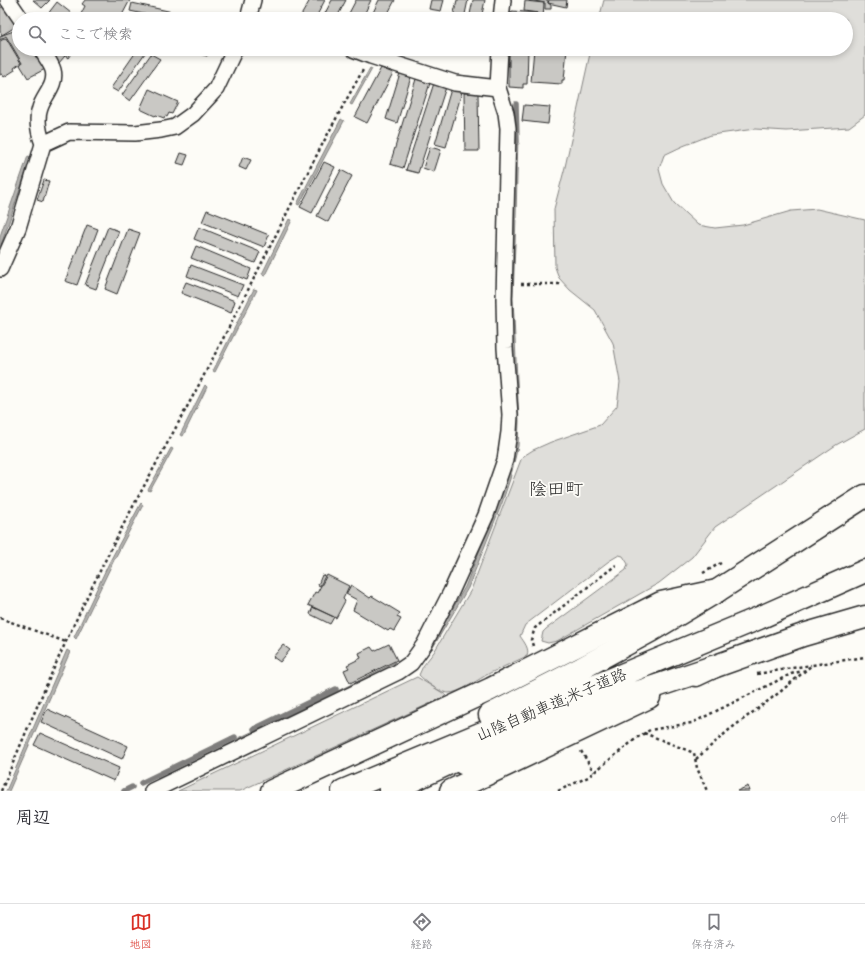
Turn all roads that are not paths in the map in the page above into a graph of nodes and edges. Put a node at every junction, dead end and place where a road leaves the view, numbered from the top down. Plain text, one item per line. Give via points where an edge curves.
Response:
1 (8, 0) edge
2 (253, 0) edge
3 (503, 0) edge
4 (16, 12) edge
5 (250, 12) edge
6 (502, 12) edge
7 (46, 56) edge
8 (232, 56) edge
9 (372, 56) edge
10 (500, 56) edge
11 (498, 88) junction
12 (43, 144) junction
13 (0, 269) edge
14 (865, 496) edge
15 (865, 571) edge
16 (717, 591) junction
17 (865, 617) edge
18 (759, 618) junction
19 (713, 666) junction
20 (152, 791) edge
21 (272, 791) edge
22 (336, 791) edge
23 (343, 791) edge
24 (390, 791) edge
25 (398, 791) edge
26 (451, 791) edge

1 - 4 street
2 - 5 street
3 - 6 street
7 - 12 street via 51,64 54,77 40,108 38,131
8 - 12 street via 216,89 194,114 174,126 135,133 69,132
9 - 11 street via 455,83
10 - 11 street
11 - 20 street via 508,128 504,300 510,397 509,432 505,460 486,515 444,606 424,645 411,663 398,672
12 - 13 street via 18,228
14 - 16 highway
15 - 18 highway, 山陰自動車道;米子道路
16 - 21 highway via 661,603 491,689
16 - 22 highway via 650,632 582,668
17 - 19 highway
18 - 23 highway, 山陰自動車道;米子道路
18 - 24 highway, 山陰自動車道;米子道路
19 - 25 highway via 614,700
19 - 26 highway

